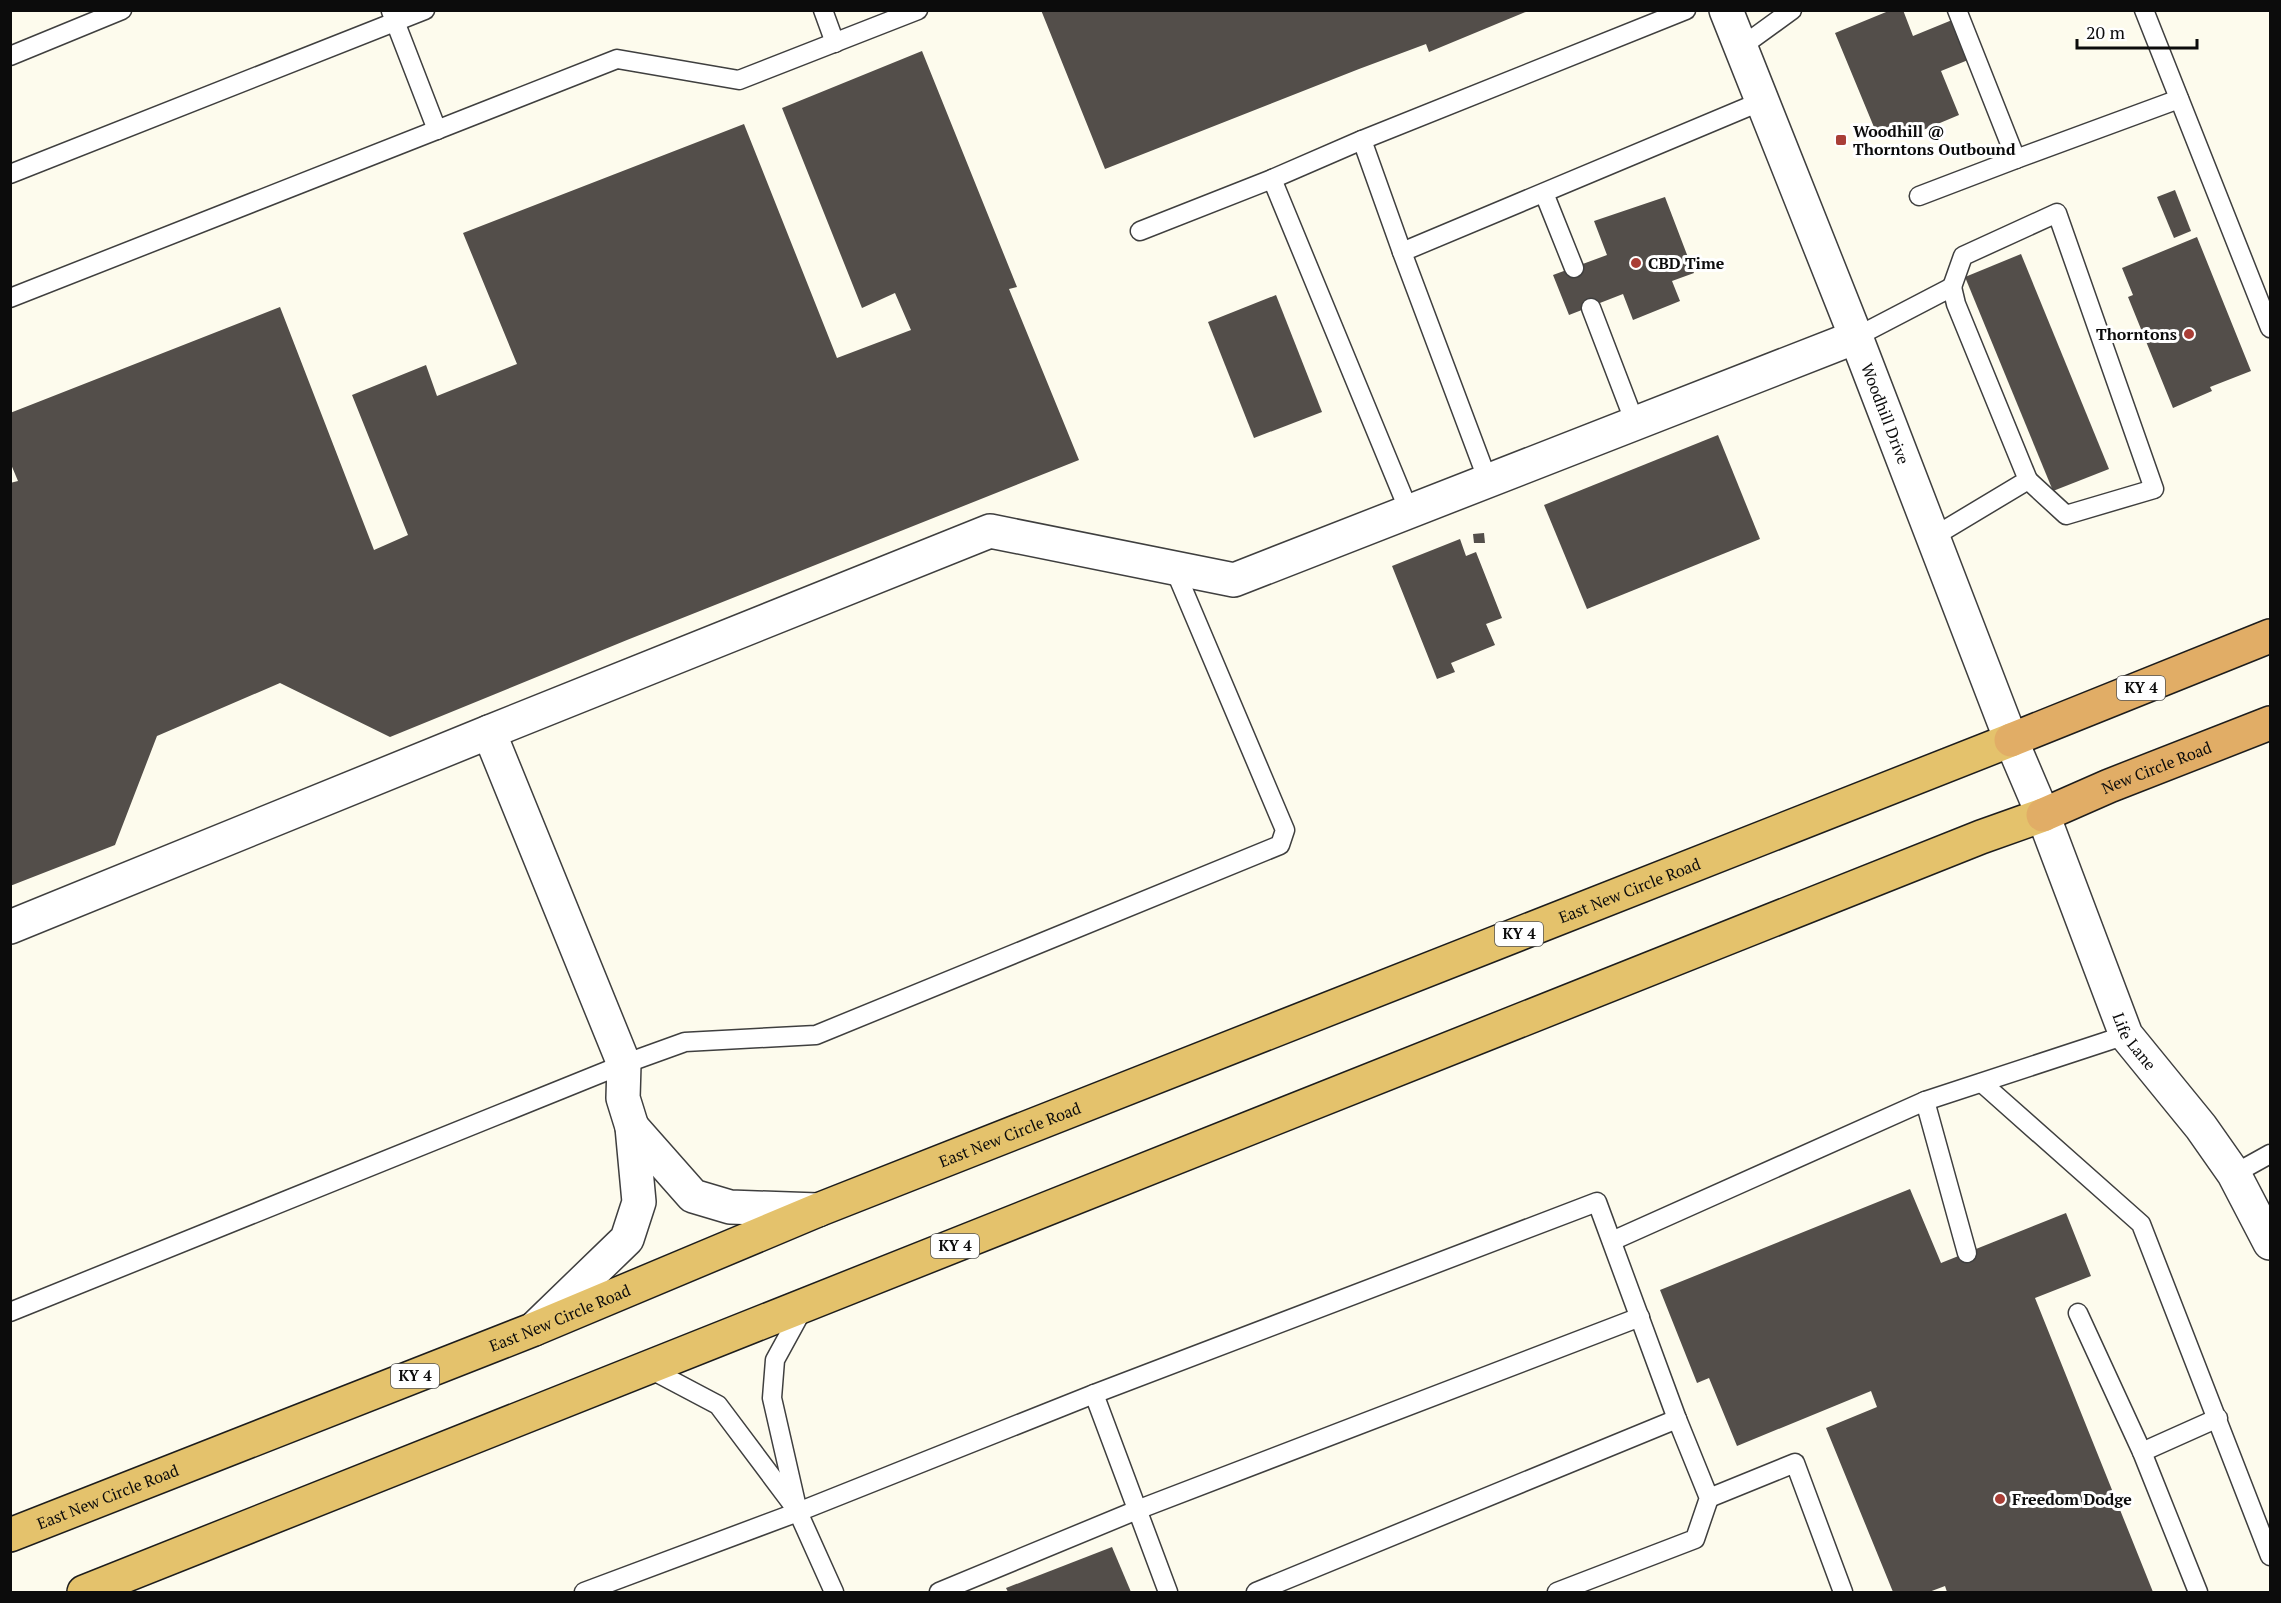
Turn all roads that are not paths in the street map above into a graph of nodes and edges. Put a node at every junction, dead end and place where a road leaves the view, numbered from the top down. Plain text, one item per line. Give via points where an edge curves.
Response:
1 (122, 10) edge
2 (424, 10) edge
3 (823, 10) edge
4 (918, 10) edge
5 (1686, 10) edge
6 (1726, 10) edge
7 (1792, 10) edge
8 (1957, 10) edge
9 (2144, 10) edge
10 (393, 16) edge
11 (835, 43) junction
12 (1741, 47) junction
13 (10, 56) edge
14 (2179, 99) junction
15 (1762, 101) junction
16 (437, 130) junction
17 (1362, 140) junction
18 (2016, 159) junction
19 (10, 174) edge
20 (1272, 179) junction
21 (1544, 194) junction
22 (1919, 196) dead end
23 (1140, 231) dead end
24 (1402, 252) junction
25 (1574, 268) dead end
26 (1952, 287) junction
27 (10, 298) edge
28 (1591, 308) dead end
29 (2271, 328) edge
30 (1856, 338) junction
31 (1635, 423) junction
32 (2028, 480) junction
33 (1488, 481) junction
34 (1409, 511) junction
35 (1933, 537) junction
36 (1174, 568) junction
37 (2271, 636) edge
38 (2271, 723) edge
39 (489, 732) junction
40 (2011, 740) junction
41 (2043, 815) junction
42 (10, 927) edge
43 (2126, 1035) junction
44 (624, 1064) junction
45 (1982, 1083) junction
46 (1924, 1101) junction
47 (632, 1127) junction
48 (2271, 1154) edge
49 (2234, 1174) junction
50 (818, 1210) junction
51 (1612, 1241) junction
52 (2271, 1243) edge
53 (1967, 1253) dead end
54 (804, 1305) junction
55 (10, 1312) edge
56 (2078, 1313) dead end
57 (1640, 1317) junction
58 (532, 1330) junction
59 (648, 1368) junction
60 (1094, 1394) junction
61 (2218, 1418) junction
62 (1677, 1419) junction
63 (2142, 1452) junction
64 (1709, 1498) junction
65 (1137, 1510) junction
66 (798, 1512) junction
67 (10, 1535) edge
68 (2271, 1556) edge
69 (84, 1593) edge
70 (584, 1593) edge
71 (834, 1593) edge
72 (939, 1593) edge
73 (1168, 1593) edge
74 (1256, 1593) edge
75 (1557, 1593) edge
76 (1843, 1593) edge
77 (2198, 1593) edge

1 - 13 lane
2 - 10 lane
3 - 11 lane
4 - 11 lane
5 - 17 lane
6 - 12 street, Woodhill Drive
7 - 12 lane
8 - 18 lane
9 - 14 lane
10 - 16 lane
10 - 19 lane
11 - 16 lane via 739,80 617,59
12 - 15 street, Woodhill Drive
14 - 18 lane
14 - 29 lane
15 - 21 lane
15 - 30 street, Woodhill Drive
16 - 27 lane
17 - 20 lane
17 - 24 lane
18 - 22 lane
20 - 23 lane
20 - 34 lane
21 - 24 lane
21 - 25 lane
24 - 33 lane
26 - 30 lane
26 - 32 lane
26 - 32 lane via 1963,256 2057,213 2154,489 2066,514
28 - 31 lane
30 - 31 street
30 - 35 street, Woodhill Drive
31 - 33 street
32 - 35 lane
33 - 34 street
34 - 36 street via 1234,580
35 - 40 street, Woodhill Drive
36 - 39 street via 990,531
36 - 44 lane via 1285,830 1280,845 816,1035 685,1042
37 - 40 highway, KY 4
38 - 41 highway, New Circle Road / KY 4
39 - 42 street
39 - 44 street
40 - 41 street, Woodhill Drive
40 - 50 highway, East New Circle Road / KY 4
41 - 43 street, Life Lane
41 - 54 highway, KY 4
43 - 45 lane
43 - 49 street, Life Lane
44 - 47 street via 623,1098
44 - 55 lane
45 - 46 lane
45 - 61 lane via 2141,1224
46 - 51 lane
46 - 53 lane
47 - 50 street via 693,1196 730,1207
47 - 58 street via 639,1202 627,1239
48 - 49 lane
49 - 52 street, Life Lane
50 - 58 highway, East New Circle Road / KY 4
51 - 57 lane
51 - 60 lane via 1597,1202
54 - 59 highway, KY 4
54 - 66 lane via 775,1360 772,1398
56 - 63 lane
57 - 62 lane
57 - 65 lane
58 - 67 highway, East New Circle Road / KY 4
59 - 66 lane via 718,1405
59 - 69 highway, KY 4
60 - 65 lane
60 - 66 lane
61 - 63 lane
61 - 68 lane
62 - 64 lane
62 - 74 lane
63 - 77 lane
64 - 75 lane via 1695,1539
64 - 76 lane via 1796,1463
65 - 72 lane
65 - 73 lane
66 - 70 lane
66 - 71 lane

